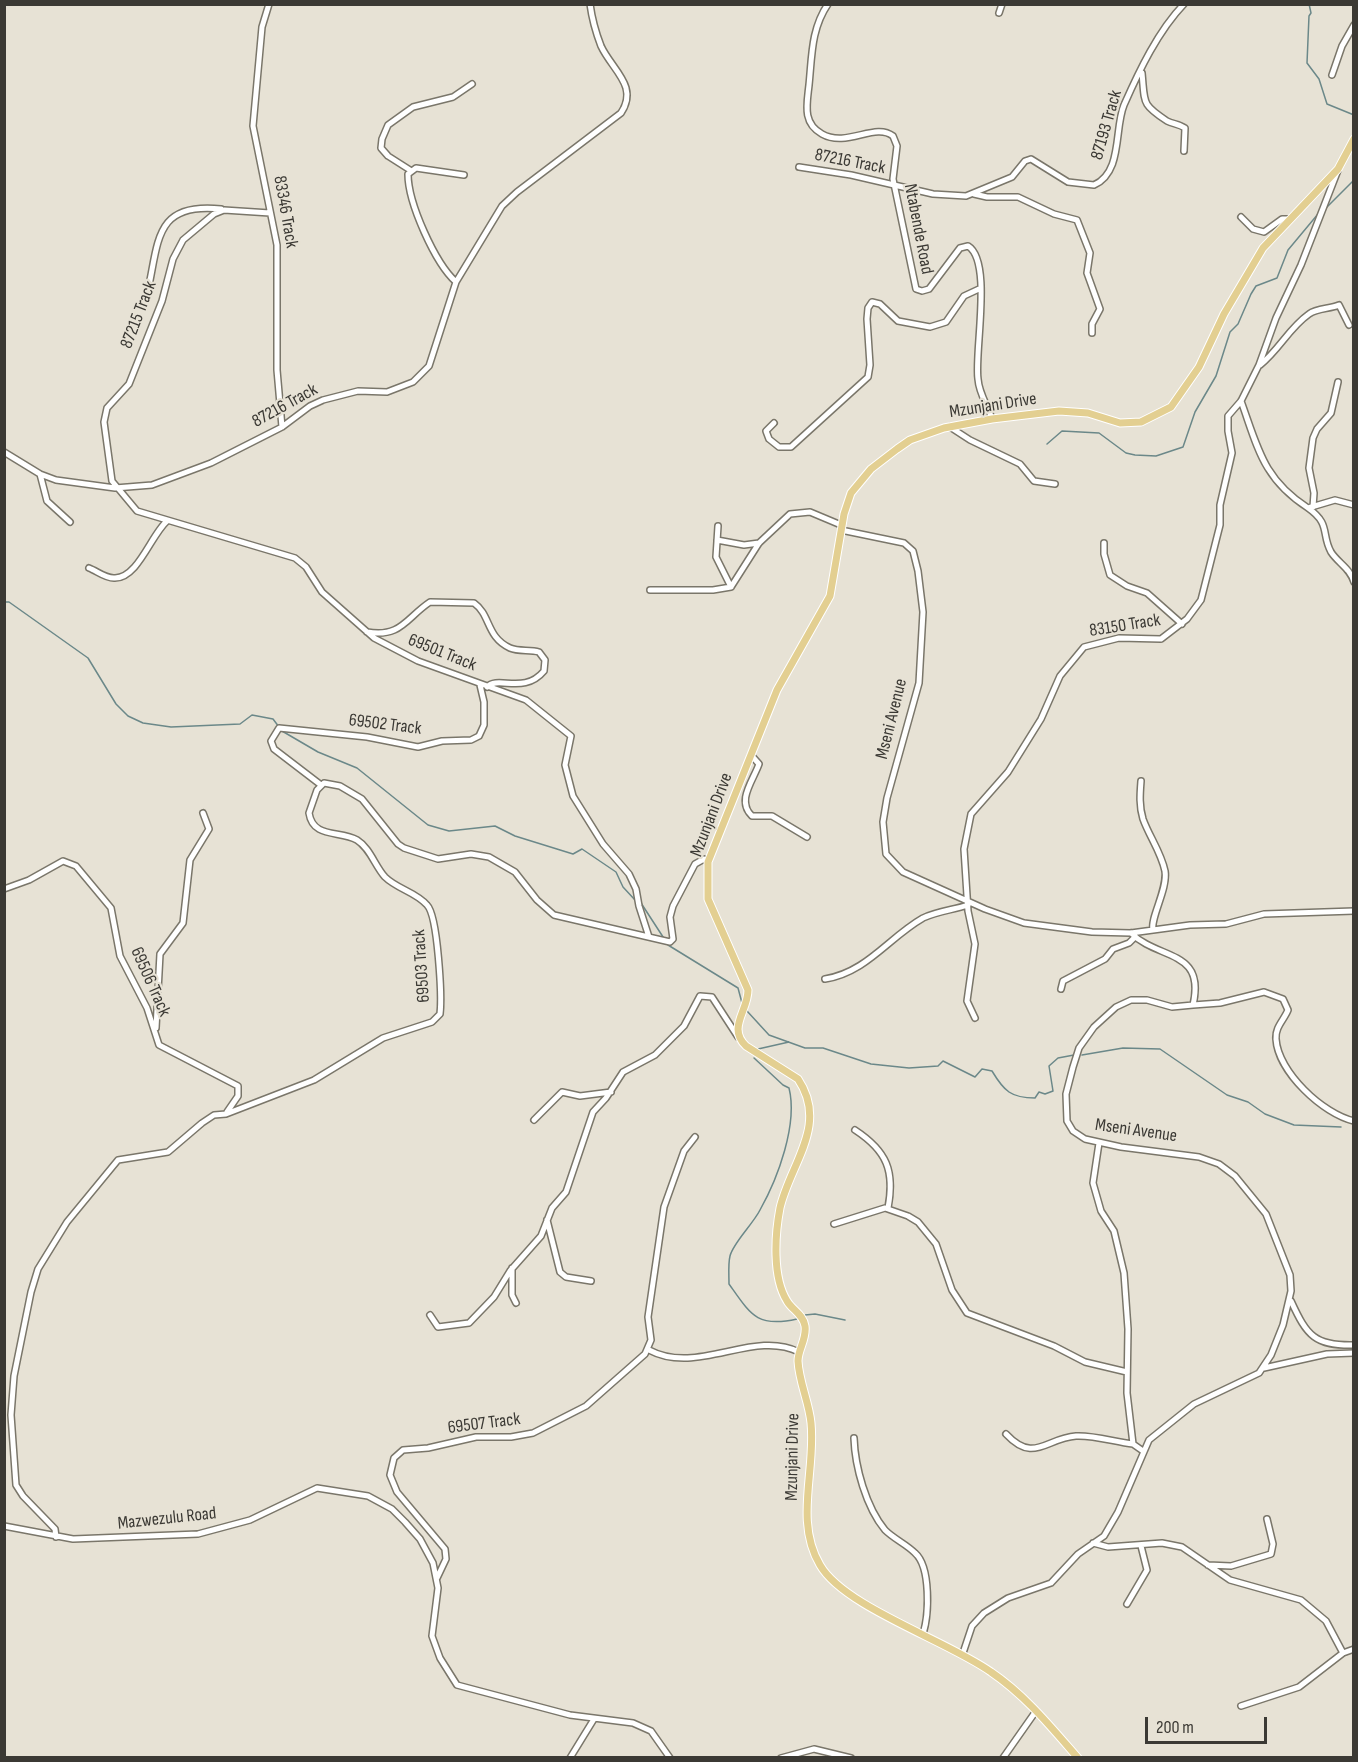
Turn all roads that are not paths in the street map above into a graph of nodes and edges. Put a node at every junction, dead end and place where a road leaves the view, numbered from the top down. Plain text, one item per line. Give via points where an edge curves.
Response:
1 (270, 4) edge
2 (590, 4) edge
3 (828, 4) edge
4 (1002, 4) edge
5 (1184, 4) edge
6 (999, 13) dead end
7 (1353, 26) edge
8 (1141, 72) junction
9 (1332, 75) dead end
10 (472, 84) dead end
11 (1353, 140) edge
12 (1184, 151) dead end
13 (799, 167) dead end
14 (1338, 169) junction
15 (410, 170) junction
16 (893, 171) junction
17 (464, 175) dead end
18 (880, 183) junction
19 (894, 186) junction
20 (973, 194) junction
21 (224, 210) junction
22 (270, 213) junction
23 (1241, 217) dead end
24 (1290, 219) junction
25 (456, 282) junction
26 (979, 289) junction
27 (148, 290) dead end
28 (1349, 325) dead end
29 (1092, 333) dead end
30 (1259, 365) junction
31 (1338, 382) dead end
32 (1241, 401) junction
33 (992, 419) junction
34 (774, 423) dead end
35 (282, 427) junction
36 (950, 427) junction
37 (4, 452) edge
38 (40, 474) junction
39 (1055, 484) dead end
40 (115, 488) junction
41 (1353, 505) edge
42 (1311, 508) junction
43 (166, 521) junction
44 (70, 522) dead end
45 (718, 526) dead end
46 (841, 527) junction
47 (717, 540) junction
48 (759, 543) junction
49 (1104, 543) dead end
50 (89, 568) dead end
51 (1353, 582) edge
52 (731, 587) junction
53 (650, 590) dead end
54 (1182, 624) junction
55 (365, 632) junction
56 (484, 686) junction
57 (751, 755) junction
58 (1141, 781) dead end
59 (321, 785) junction
60 (204, 813) dead end
61 (807, 837) dead end
62 (708, 862) junction
63 (4, 889) edge
64 (968, 903) junction
65 (1353, 911) edge
66 (1153, 930) junction
67 (1133, 935) junction
68 (649, 937) junction
69 (825, 979) dead end
70 (1061, 989) dead end
71 (1193, 1005) junction
72 (975, 1018) dead end
73 (156, 1030) junction
74 (739, 1038) junction
75 (611, 1092) junction
76 (226, 1114) junction
77 (534, 1120) dead end
78 (1353, 1121) edge
79 (855, 1130) dead end
80 (695, 1137) dead end
81 (1100, 1143) junction
82 (888, 1208) junction
83 (547, 1220) junction
84 (834, 1224) dead end
85 (512, 1268) junction
86 (591, 1281) dead end
87 (1290, 1300) junction
88 (516, 1303) dead end
89 (430, 1315) dead end
90 (1353, 1345) edge
91 (649, 1350) junction
92 (800, 1352) junction
93 (1353, 1353) edge
94 (1262, 1369) junction
95 (1127, 1372) junction
96 (1006, 1434) dead end
97 (854, 1438) dead end
98 (1133, 1444) junction
99 (1143, 1451) junction
100 (1267, 1518) dead end
101 (4, 1526) edge
102 (57, 1537) junction
103 (1093, 1544) junction
104 (1141, 1545) junction
105 (1206, 1565) junction
106 (437, 1578) junction
107 (1126, 1604) dead end
108 (923, 1634) junction
109 (1353, 1649) edge
110 (963, 1653) junction
111 (1343, 1653) junction
112 (1241, 1706) dead end
113 (1036, 1711) junction
114 (594, 1719) junction
115 (570, 1758) edge
116 (670, 1758) edge
117 (782, 1758) edge
118 (851, 1758) edge
119 (1003, 1758) edge
120 (1078, 1758) edge

1 - 22 street, 83346 Track via 262,27 253,126
2 - 25 street, 87216 Track via 601,46 626,83 626,104 621,113 508,200 491,221
3 - 16 street, Ntabende Road via 814,34 807,116 815,129 836,139 880,131 892,134 897,146
4 - 6 street
5 - 8 street, 87193 Track
7 - 9 street
8 - 12 street via 1147,107 1185,128
8 - 20 street, 87193 Track via 1124,106 1113,162 1102,181 1088,186 1068,182 1031,159 1012,177
10 - 15 street via 453,97 413,107 388,125 381,148
11 - 14 main road, Mzunjani Drive
13 - 18 street, 87216 Track
14 - 24 main road, Mzunjani Drive
14 - 30 street
15 - 17 street via 421,168
15 - 25 street via 408,182 418,217 443,267
16 - 18 street
16 - 19 street, Ntabende Road
18 - 19 street, 87216 Track
19 - 20 street, 87193 Track via 953,197
19 - 26 street, Ntabende Road via 916,289 929,289 964,246 971,249 978,262
20 - 29 street via 1018,197 1078,222 1090,255 1087,273 1100,309
21 - 22 street
21 - 27 street via 202,207 169,219 159,234
21 - 40 street, 87215 Track via 207,219 178,247 162,301 129,384 107,408 104,428
22 - 35 street, 83346 Track via 278,254 277,370
23 - 24 street via 1253,229 1264,232 1282,219
24 - 33 main road, Mzunjani Drive via 1263,248 1224,314 1199,367 1171,407 1157,416 1132,423 1078,411
25 - 35 street, 87216 Track via 434,356 413,382 387,392 358,391 323,400
26 - 33 street, Ntabende Road via 978,380
26 - 34 street via 963,296 946,322 930,327 905,324 879,303 871,303 867,319 870,371 866,380 790,447 778,447 768,439 766,431
28 - 30 street via 1340,304 1315,311 1300,321
30 - 32 street, 83150 Track
31 - 42 street via 1331,413 1313,438 1309,468 1314,493
32 - 42 street via 1265,467 1281,487
32 - 54 street, 83150 Track via 1227,422 1233,448 1206,591
33 - 36 main road, Mzunjani Drive
35 - 40 street, 87216 Track via 175,478
36 - 39 street via 1020,464 1034,481
36 - 46 main road, Mzunjani Drive via 910,440 871,470 851,493
37 - 38 street, 87216 Track
38 - 40 street, 87216 Track
38 - 44 street via 47,501
40 - 43 street, 69501 Track via 137,511
41 - 42 street via 1335,500
42 - 51 street via 1320,518 1331,552 1348,570
43 - 50 street via 124,575 108,578
43 - 55 street, 69501 Track via 295,558 306,567 322,592
45 - 47 street
46 - 48 street via 810,512 790,514
46 - 57 main road, Mzunjani Drive via 830,596 785,673
46 - 64 street, Mseni Avenue via 907,544 914,555 921,592 919,683 884,809 886,854 903,872
47 - 48 street via 744,545
47 - 52 street via 718,563
48 - 52 street
49 - 54 street via 1110,575 1147,593
52 - 53 street
54 - 64 street, 83150 Track via 1161,639 1128,637 1088,645 1065,668 1041,719 1008,772 971,814 964,849
55 - 56 street, 69501 Track via 418,661
55 - 56 street via 388,634 431,601 474,603 497,639 514,650 539,652 546,662 542,674 532,681
56 - 59 street, 69502 Track via 484,725 479,736 471,740 418,747 367,737 279,728 273,734 272,744 277,752
56 - 68 street, 69501 Track via 500,688 526,700 570,736 565,765 573,796 603,844 629,874
57 - 61 street via 759,764 744,800 746,810 752,816 772,816
57 - 62 main road, Mzunjani Drive
58 - 66 street via 1144,821 1165,872
59 - 68 street via 340,786 358,795 404,849 429,858 471,854 500,861 554,915
59 - 76 street, 69503 Track via 309,813 314,826 361,843 386,878 424,901 432,911 440,1014 432,1022 383,1038 325,1075
60 - 73 street via 210,829 190,860 183,923 158,959
62 - 68 street via 704,859 695,864 673,906 671,941
62 - 74 main road, Mzunjani Drive via 708,899 748,990 738,1024
63 - 73 street, 69506 Track via 63,861 76,866 111,908 120,956
64 - 67 street, Mseni Avenue via 1024,923
64 - 69 street via 923,918 862,966
64 - 72 street, 83150 Track via 975,944 967,1001
65 - 66 street via 1264,914 1226,924
66 - 67 street
67 - 70 street via 1129,943 1113,949 1105,959 1063,981
67 - 71 street, Mseni Avenue via 1176,956 1190,971 1197,987
71 - 78 street via 1207,1006 1264,992 1283,999 1288,1010 1278,1025 1276,1041 1285,1064 1308,1093
71 - 81 street, Mseni Avenue via 1172,1007 1131,1000 1116,1007 1085,1037 1066,1094 1066,1117 1077,1135
73 - 76 street, 69506 Track via 157,1040 165,1049 237,1085 238,1096
74 - 75 street via 712,997 702,995 684,1026 655,1054 622,1072
74 - 92 main road, Mzunjani Drive via 754,1052 794,1075 806,1097 807,1141 785,1189 777,1225 780,1283 786,1300 806,1328
75 - 77 street via 580,1096 562,1092
75 - 83 street via 589,1118 566,1192
76 - 102 street, 69503 Track via 214,1115 168,1152 118,1160 67,1222 34,1280 13,1386 15,1478 19,1491 55,1529
79 - 82 street via 874,1144 886,1162 892,1184
80 - 91 street via 684,1150 665,1201 648,1313
81 - 87 street, Mseni Avenue via 1199,1157 1219,1164 1235,1176 1266,1214 1290,1275
81 - 95 street via 1093,1182 1101,1211 1114,1232 1124,1273
82 - 84 street
82 - 95 street via 918,1222 930,1236 952,1290 967,1313 1085,1362
83 - 85 street via 541,1236
83 - 86 street via 560,1272 566,1277
85 - 88 street via 512,1295
85 - 89 street via 494,1297 469,1323 442,1328
87 - 90 street via 1305,1328 1315,1337 1332,1346
87 - 94 street, Mseni Avenue via 1277,1342
91 - 92 street via 660,1356 698,1358 768,1345
91 - 106 street, 69507 Track via 592,1401 533,1433 476,1437 396,1454 390,1475 397,1492 445,1549 446,1559
92 - 108 main road, Mzunjani Drive via 798,1361 812,1424 809,1541 826,1575 836,1584
93 - 94 street via 1327,1354
94 - 99 street, Mseni Avenue via 1248,1380 1194,1404 1149,1440
95 - 98 street
96 - 98 street via 1027,1449 1042,1448 1074,1436
97 - 108 street via 856,1460 877,1518 891,1535 916,1553 923,1565 927,1614
98 - 99 street
99 - 103 street, Mseni Avenue via 1112,1524
100 - 105 street via 1274,1544 1269,1556 1231,1566
101 - 102 street, Mazwezulu Road
102 - 106 street, Mazwezulu Road via 105,1539 198,1534 250,1520 310,1490 331,1489 368,1496 398,1515 420,1539
103 - 104 street
103 - 110 street, Mseni Avenue via 1051,1583 1008,1598 984,1613 972,1626
104 - 105 street via 1176,1545
104 - 107 street via 1147,1570
105 - 111 street via 1230,1580 1301,1600 1326,1621
106 - 114 street, Mazwezulu Road via 432,1636 457,1685
108 - 110 main road, Mzunjani Drive
109 - 111 street
110 - 113 main road, Mzunjani Drive via 1021,1695
111 - 112 street via 1299,1687
113 - 119 street
113 - 120 main road, Mzunjani Drive
114 - 115 street
114 - 116 street, Mazwezulu Road via 626,1721 647,1728
117 - 118 street via 814,1749

